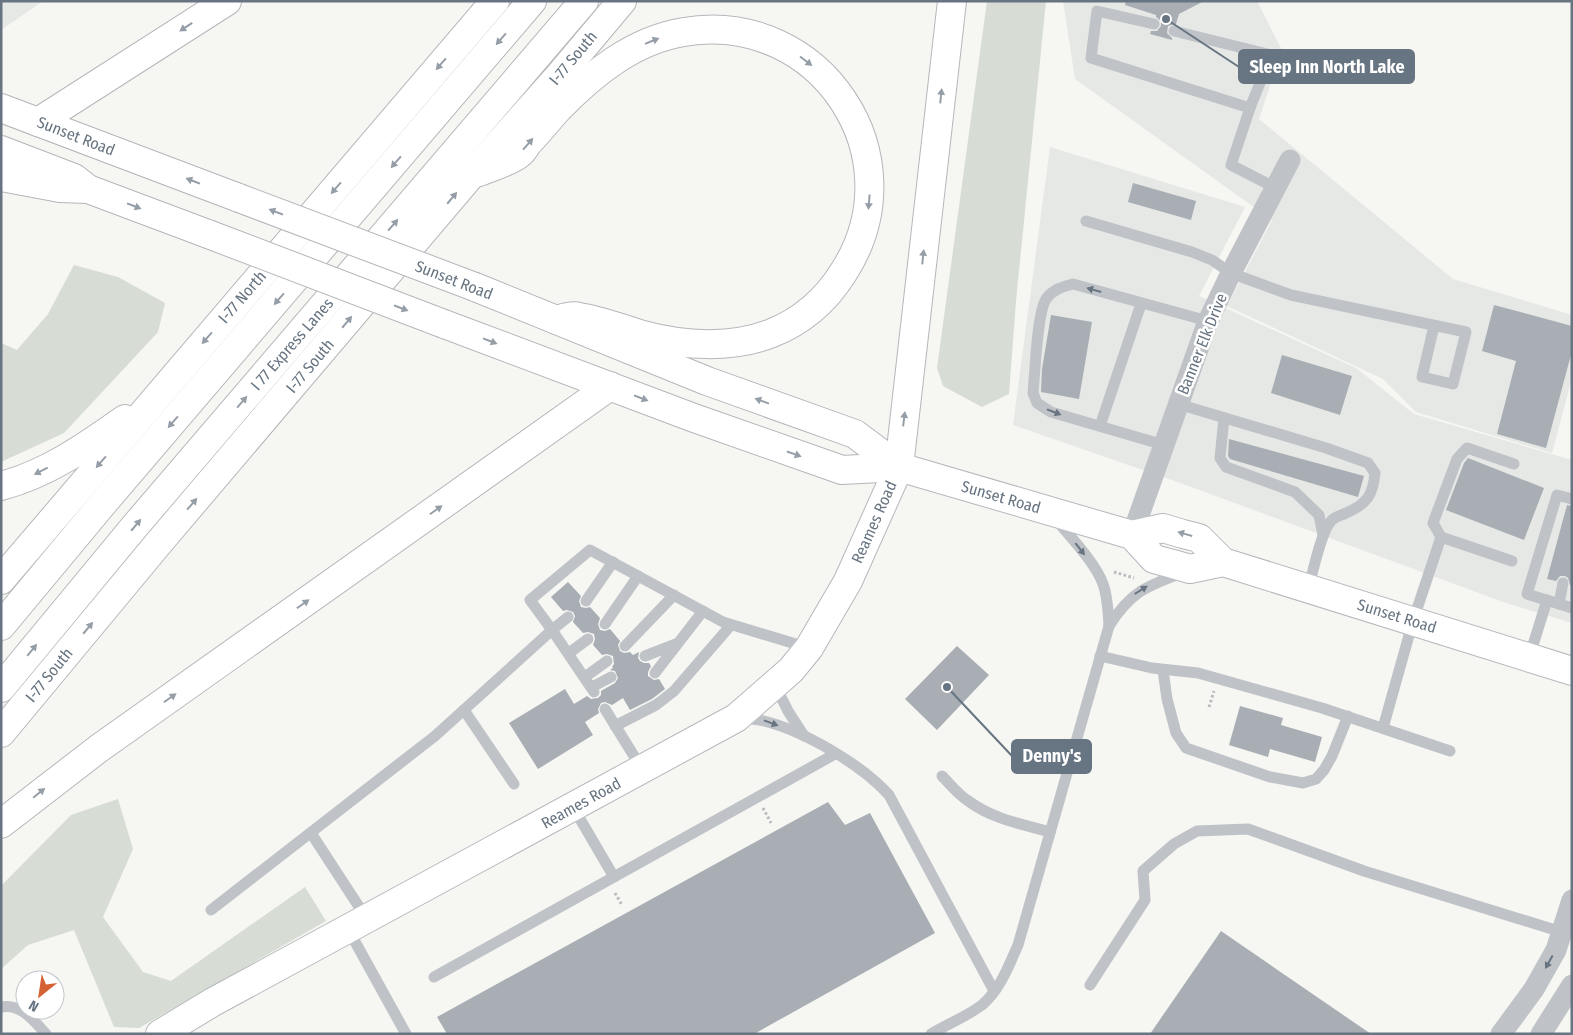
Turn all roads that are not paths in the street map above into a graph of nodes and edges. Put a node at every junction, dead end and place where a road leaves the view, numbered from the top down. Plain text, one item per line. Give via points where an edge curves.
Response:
1 (227, 1) edge
2 (532, 1) edge
3 (584, 1) edge
4 (622, 1) edge
5 (952, 1) edge
6 (490, 8) edge
7 (1154, 24) dead end
8 (1174, 31) dead end
9 (1, 108) edge
10 (1250, 108) junction
11 (38, 122) junction
12 (1, 150) edge
13 (1290, 160) dead end
14 (471, 175) junction
15 (1, 177) edge
16 (1276, 188) junction
17 (88, 189) junction
18 (1086, 221) dead end
19 (1231, 273) junction
20 (1141, 304) junction
21 (556, 320) junction
22 (1208, 321) junction
23 (1434, 326) junction
24 (610, 386) junction
25 (156, 398) junction
26 (1178, 404) junction
27 (1224, 418) junction
28 (1100, 426) junction
29 (1164, 445) junction
30 (1514, 464) dead end
31 (899, 467) junction
32 (1, 486) edge
33 (1572, 499) edge
34 (1049, 511) junction
35 (1132, 536) junction
36 (1323, 536) junction
37 (1441, 537) junction
38 (1512, 561) dead end
39 (613, 562) junction
40 (1223, 562) junction
41 (1190, 569) junction
42 (638, 576) junction
43 (1, 580) edge
44 (1563, 584) dead end
45 (1308, 588) junction
46 (674, 595) junction
47 (1547, 600) junction
48 (586, 601) dead end
49 (1559, 604) junction
50 (1572, 608) edge
51 (703, 611) junction
52 (568, 616) dead end
53 (1413, 622) junction
54 (605, 624) dead end
55 (731, 625) junction
56 (1, 626) edge
57 (1109, 626) junction
58 (552, 630) junction
59 (588, 639) dead end
60 (678, 644) junction
61 (625, 646) dead end
62 (809, 648) junction
63 (569, 653) junction
64 (645, 656) dead end
65 (1100, 656) junction
66 (1529, 658) junction
67 (607, 660) dead end
68 (1163, 670) junction
69 (1572, 671) edge
70 (655, 672) dead end
71 (585, 677) junction
72 (611, 677) dead end
73 (776, 685) junction
74 (1, 688) edge
75 (605, 709) dead end
76 (464, 710) junction
77 (1348, 716) junction
78 (736, 718) junction
79 (616, 726) junction
80 (1383, 728) junction
81 (1, 733) edge
82 (804, 736) junction
83 (1450, 751) dead end
84 (835, 754) junction
85 (642, 769) junction
86 (942, 776) dead end
87 (514, 784) dead end
88 (573, 807) junction
89 (1, 824) edge
90 (1050, 832) junction
91 (311, 833) junction
92 (614, 876) junction
93 (1572, 900) edge
94 (212, 910) dead end
95 (357, 924) junction
96 (1567, 934) edge
97 (434, 976) dead end
98 (1090, 985) dead end
99 (1572, 985) edge
100 (994, 991) junction
101 (1, 1008) edge
102 (46, 1034) edge
103 (160, 1034) edge
104 (406, 1034) edge
105 (931, 1034) edge
106 (1501, 1034) edge
107 (1541, 1034) edge

1 -> 11 main road
2 -> 56 main road
74 -> 3 main road, I 77 Express Lanes
4 - 14 main road, I-77 South
31 -> 5 main road, Reames Road
6 -> 25 main road, I-77 North
7 - 10 lane via 1097,12 1091,58
8 - 10 lane via 1271,55
9 - 11 main road, Sunset Road
10 - 16 lane via 1231,165
21 -> 11 main road, Sunset Road, bridge
12 - 17 main road, Sunset Road via 74,178
13 - 16 street, Banner Elk Drive
14 -> 21 main road via 518,155 559,109 611,62 649,42 685,31 738,31 784,47 823,75 851,113 863,142 869,173 867,220 856,251 838,282 801,317 755,339 719,343 645,336 577,316
81 -> 14 main road, I-77 South
15 - 17 main road via 60,188
16 - 19 street, Banner Elk Drive
17 -> 24 main road, Sunset Road, bridge
18 - 19 lane via 1192,252
19 - 22 street, Banner Elk Drive
19 - 23 lane via 1291,295
20 - 22 lane
20 - 28 lane
20 -> 28 lane via 1073,284 1056,289 1046,299 1041,313 1033,393 1037,403 1051,412
31 -> 21 main road, Sunset Road via 855,434 708,381
22 - 26 street, Banner Elk Drive
23 - 23 lane via 1466,332 1453,384 1422,377
24 -> 31 main road, Sunset Road via 842,470
89 -> 24 main road via 98,749
25 -> 32 main road via 80,450 26,478
25 -> 43 main road, I-77 North
26 - 27 lane
26 - 29 street, Banner Elk Drive
27 - 36 lane via 1220,458 1226,467 1295,492 1319,515
27 - 36 lane via 1368,463 1375,473 1368,500 1332,520
28 - 29 lane
29 - 35 street, Banner Elk Drive
30 - 37 lane via 1467,448 1457,459 1433,523
31 - 34 main road, Sunset Road
31 - 62 main road, Reames Road via 848,581
33 - 47 lane via 1557,495 1527,594
34 - 35 main road, Sunset Road
34 -> 57 lane via 1102,582
40 -> 35 main road, Sunset Road via 1199,538 1163,528
35 - 41 main road, Sunset Road via 1154,559
36 - 45 lane
37 - 38 lane
37 - 53 lane
39 - 42 lane
39 - 48 lane
39 - 58 lane via 590,550 530,600
40 - 41 main road, Sunset Road
40 - 45 main road, Sunset Road
57 -> 41 lane via 1136,593
42 - 46 lane
42 - 54 lane
44 - 49 lane
45 - 53 main road, Sunset Road
46 - 51 lane
46 - 61 lane
47 - 49 lane
47 - 66 lane
49 - 50 lane
51 - 55 lane
51 - 60 lane
52 - 58 lane
53 - 66 main road, Sunset Road
53 - 80 lane
55 - 62 lane
55 - 79 lane via 674,691 656,705
57 - 65 lane
58 - 63 lane
58 - 76 lane
59 - 63 lane
60 - 64 lane
60 - 70 lane
62 - 73 main road, Reames Road
63 - 71 lane
65 - 68 lane
65 - 90 lane
66 - 69 main road, Sunset Road
67 - 71 lane
68 - 77 lane via 1198,673
68 - 77 lane via 1176,733 1186,748 1270,777 1303,783 1316,779 1332,756
71 - 72 lane via 593,689
73 - 78 main road, Reames Road
73 - 82 lane
75 - 79 lane
76 - 87 lane
76 - 91 lane via 436,736
77 - 80 lane
78 -> 82 lane via 763,720
78 - 85 main road, Reames Road
79 - 85 lane
80 - 83 lane
82 - 84 lane
84 - 92 lane
84 - 100 lane via 875,779 889,794
85 - 88 main road, Reames Road
86 - 90 lane via 966,800 984,812
88 - 92 lane
88 - 95 main road, Reames Road
90 - 100 lane via 1018,944 1006,973
91 - 94 lane
91 - 95 lane
92 - 97 lane
93 - 96 street
95 - 103 main road, Reames Road
95 - 104 lane
96 - 98 lane via 1364,871 1248,829 1197,831 1174,844 1143,871 1145,900
96 -> 106 street via 1534,989
99 - 107 street
100 - 105 lane via 982,1005
101 - 102 lane via 8,1006 26,1013

